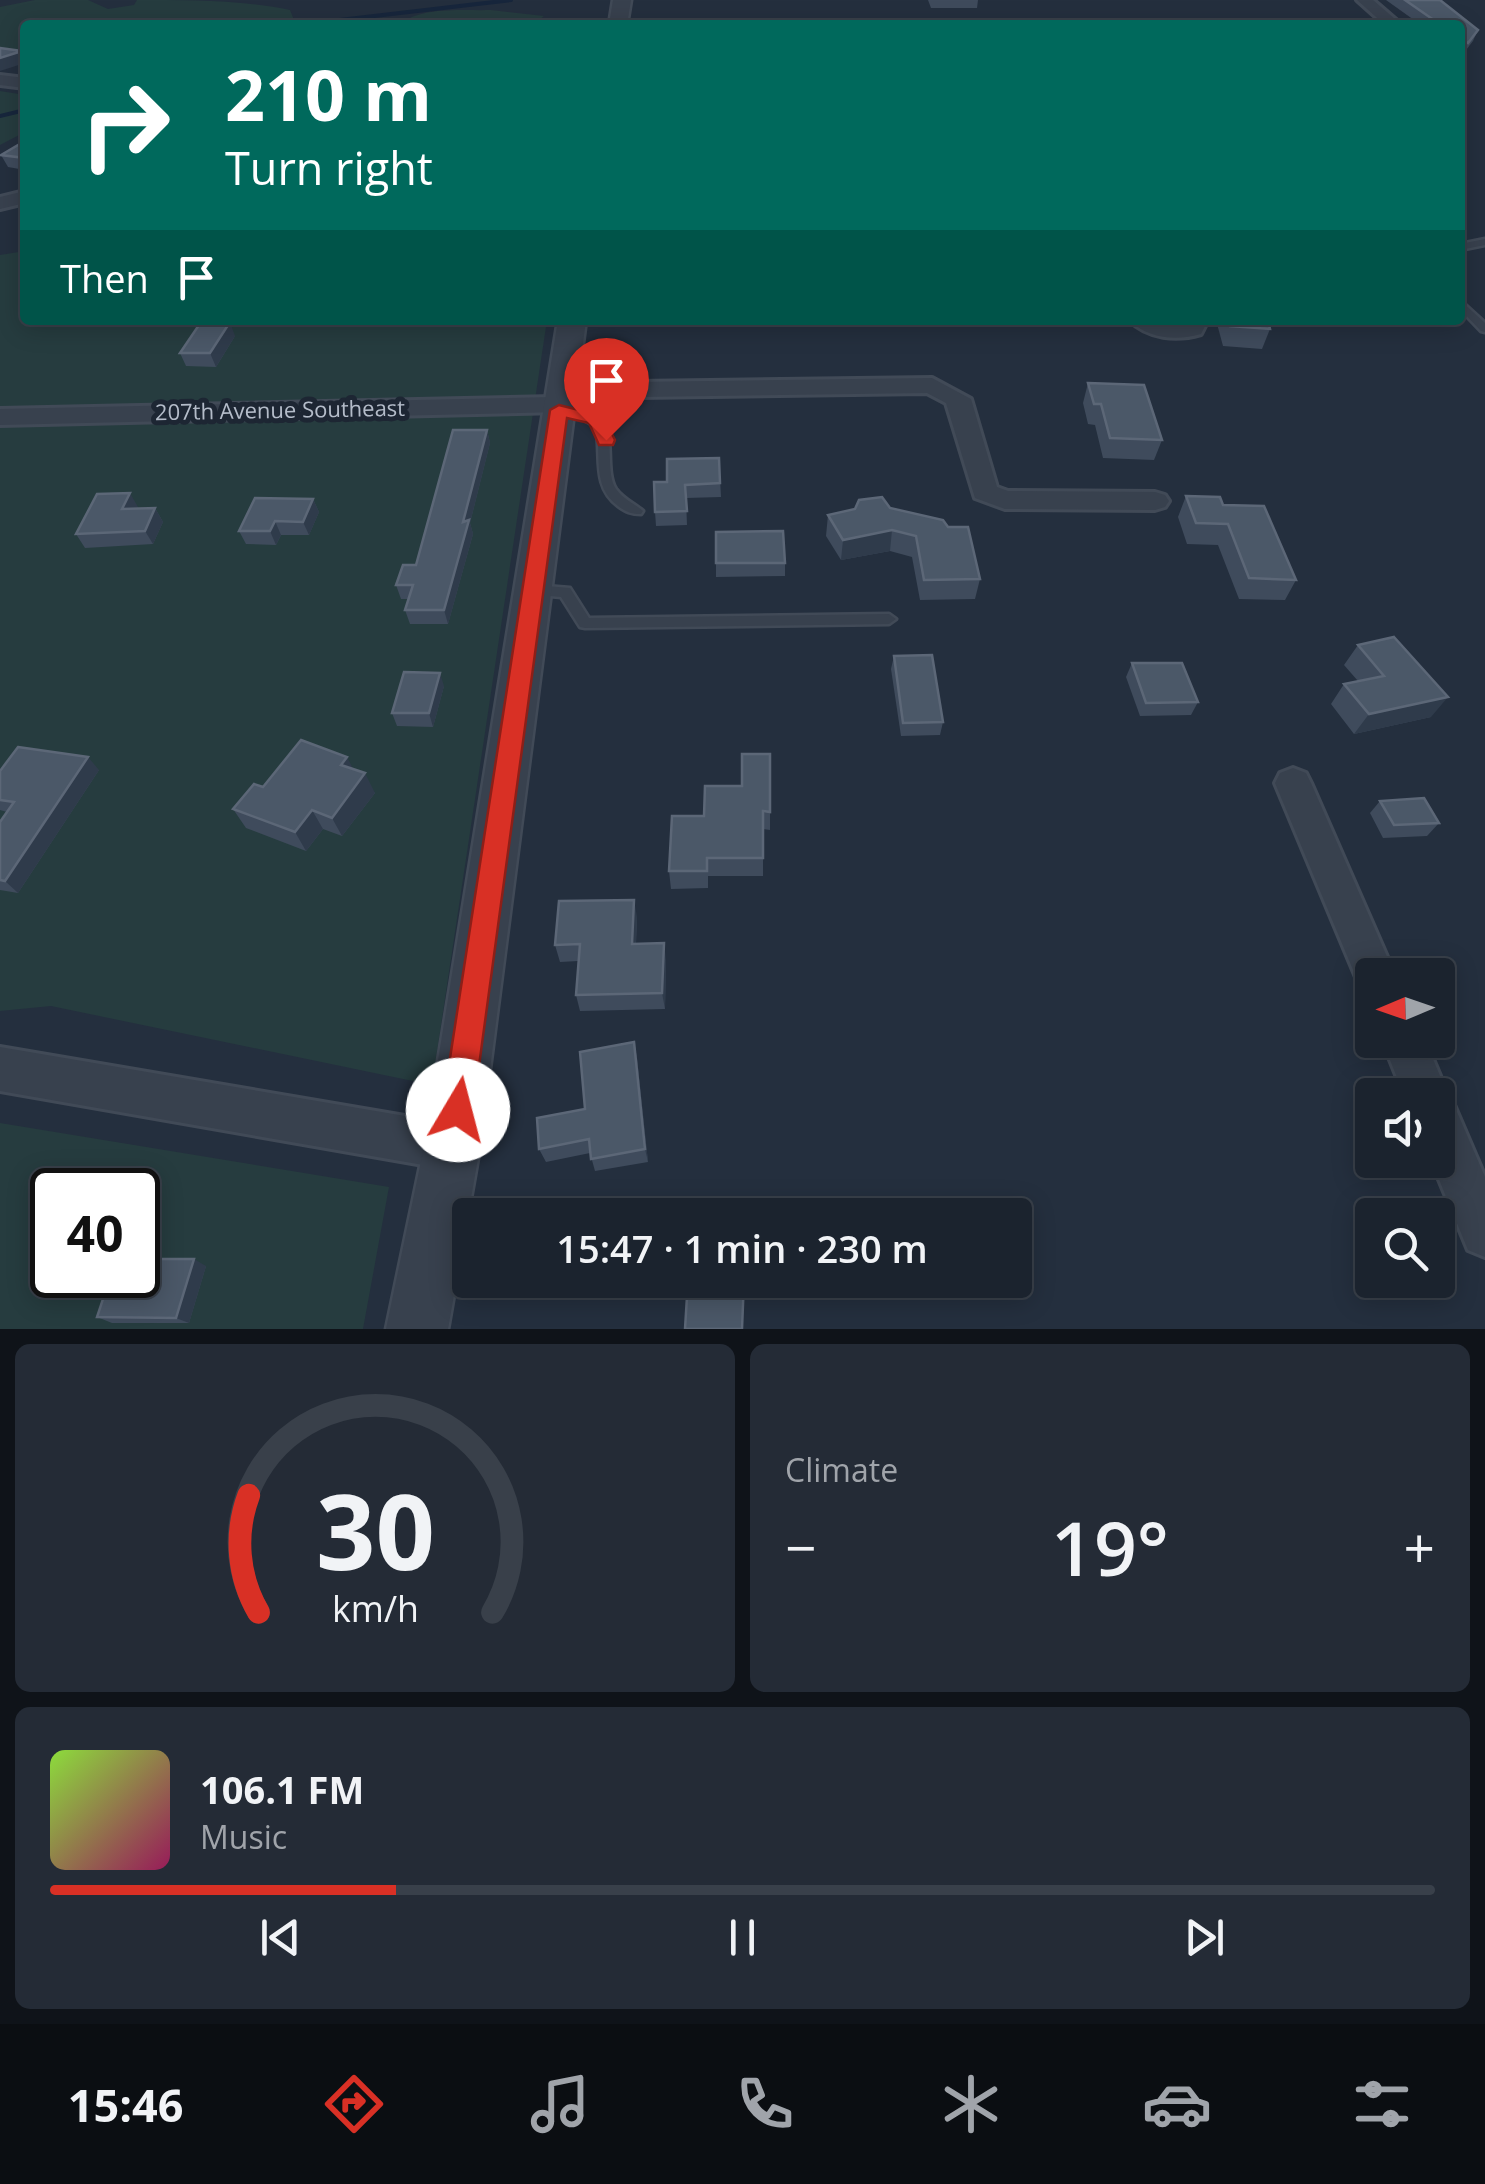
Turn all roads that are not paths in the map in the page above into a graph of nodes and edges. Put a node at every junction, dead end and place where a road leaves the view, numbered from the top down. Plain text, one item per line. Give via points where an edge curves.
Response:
1 (1364, 0) edge
2 (1388, 20) edge
3 (1465, 308) edge
4 (571, 325) edge
5 (1150, 325) edge
6 (1195, 325) edge
7 (1485, 329) edge
8 (560, 402) junction
9 (0, 417) edge
10 (1155, 500) dead end
11 (636, 511) dead end
12 (530, 590) junction
13 (889, 619) dead end
14 (1294, 783) dead end
15 (1368, 958) edge
16 (0, 1068) edge
17 (452, 1147) junction
18 (1455, 1162) edge
19 (1485, 1233) edge
20 (417, 1329) edge

1 - 2 street
3 - 7 lane
4 - 8 street
5 - 6 street via 1185,332
8 - 9 street, 207th Avenue Southeast
8 - 10 street, 207th Avenue Southeast via 932,385 958,399 985,492 1006,500
8 - 11 lane via 602,425 607,485 614,499
8 - 12 street
12 - 13 lane via 565,592 584,623
12 - 17 street
14 - 15 street
16 - 17 street
17 - 20 street
18 - 19 street

